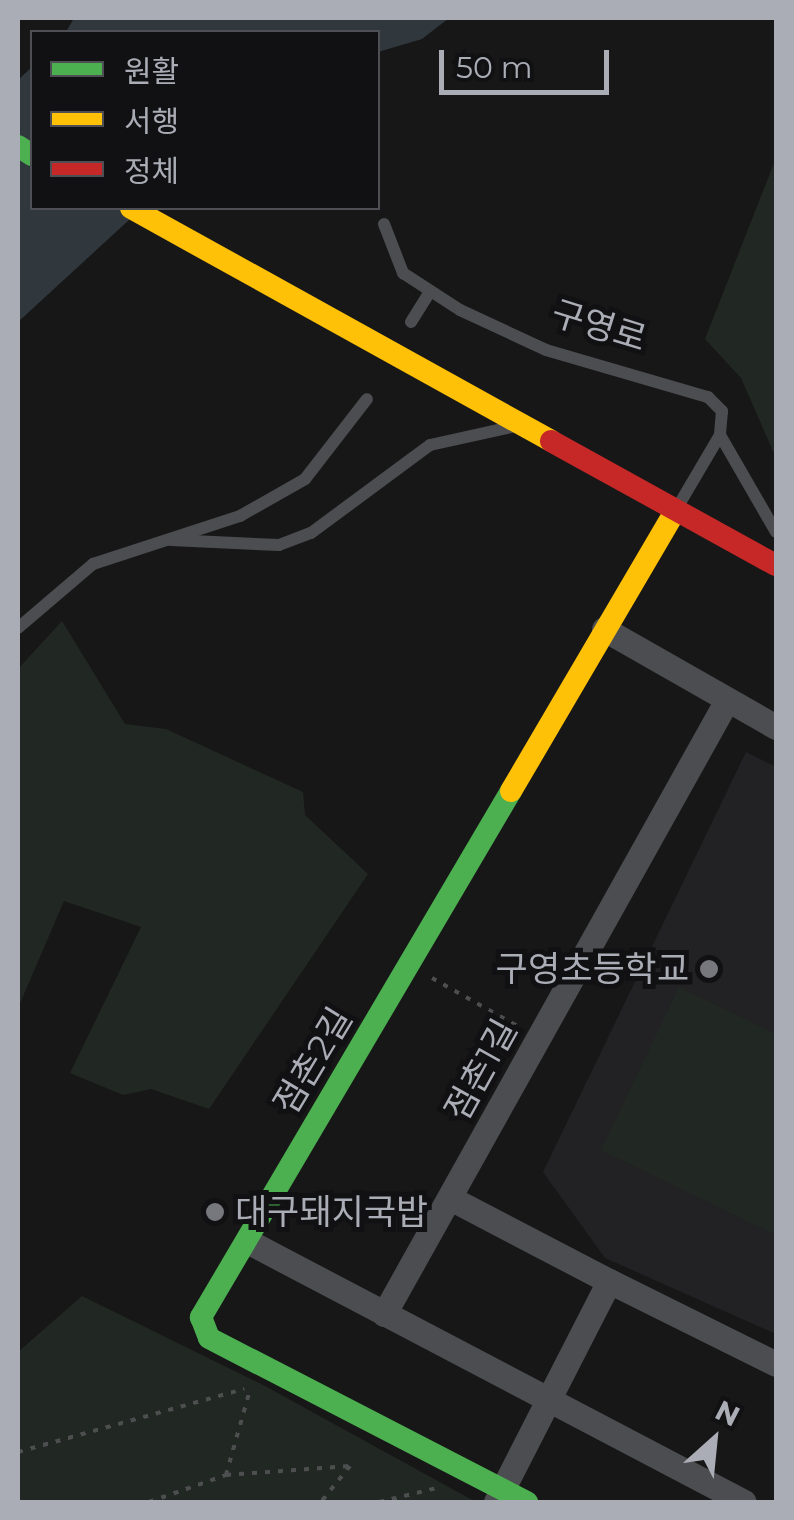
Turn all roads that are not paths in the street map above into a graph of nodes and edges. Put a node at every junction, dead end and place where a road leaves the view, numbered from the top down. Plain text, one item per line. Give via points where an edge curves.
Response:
1 (134, 210) edge
2 (384, 224) dead end
3 (430, 291) junction
4 (412, 322) dead end
5 (367, 398) dead end
6 (524, 425) junction
7 (720, 435) junction
8 (676, 511) junction
9 (776, 532) edge
10 (164, 539) junction
11 (776, 565) edge
12 (18, 628) edge
13 (604, 629) junction
14 (727, 700) junction
15 (776, 727) edge
16 (450, 1198) junction
17 (246, 1241) junction
18 (610, 1281) junction
19 (384, 1314) junction
20 (776, 1364) edge
21 (546, 1398) junction
22 (499, 1496) edge
23 (528, 1502) edge
24 (744, 1502) edge

1 - 6 street
2 - 3 lane, 구영로 via 403,273
3 - 4 lane
3 - 7 lane, 구영로 via 546,350 708,398 722,411
5 - 10 lane via 305,479 240,516
6 - 8 street
6 - 10 lane via 430,445 311,533 279,545
7 - 8 lane
7 - 9 lane
8 - 11 street
8 - 13 street, 점촌2길
10 - 12 lane via 94,564
13 - 14 street
13 - 17 street, 점촌2길
14 - 15 street
14 - 16 street, 점촌1길
16 - 18 street
16 - 19 street, 점촌1길
17 - 19 street
17 - 22 street, 점촌2길 via 201,1317 209,1338
18 - 20 street
18 - 21 street
19 - 21 street
21 - 22 street
21 - 24 street
22 - 23 street, 점촌2길

